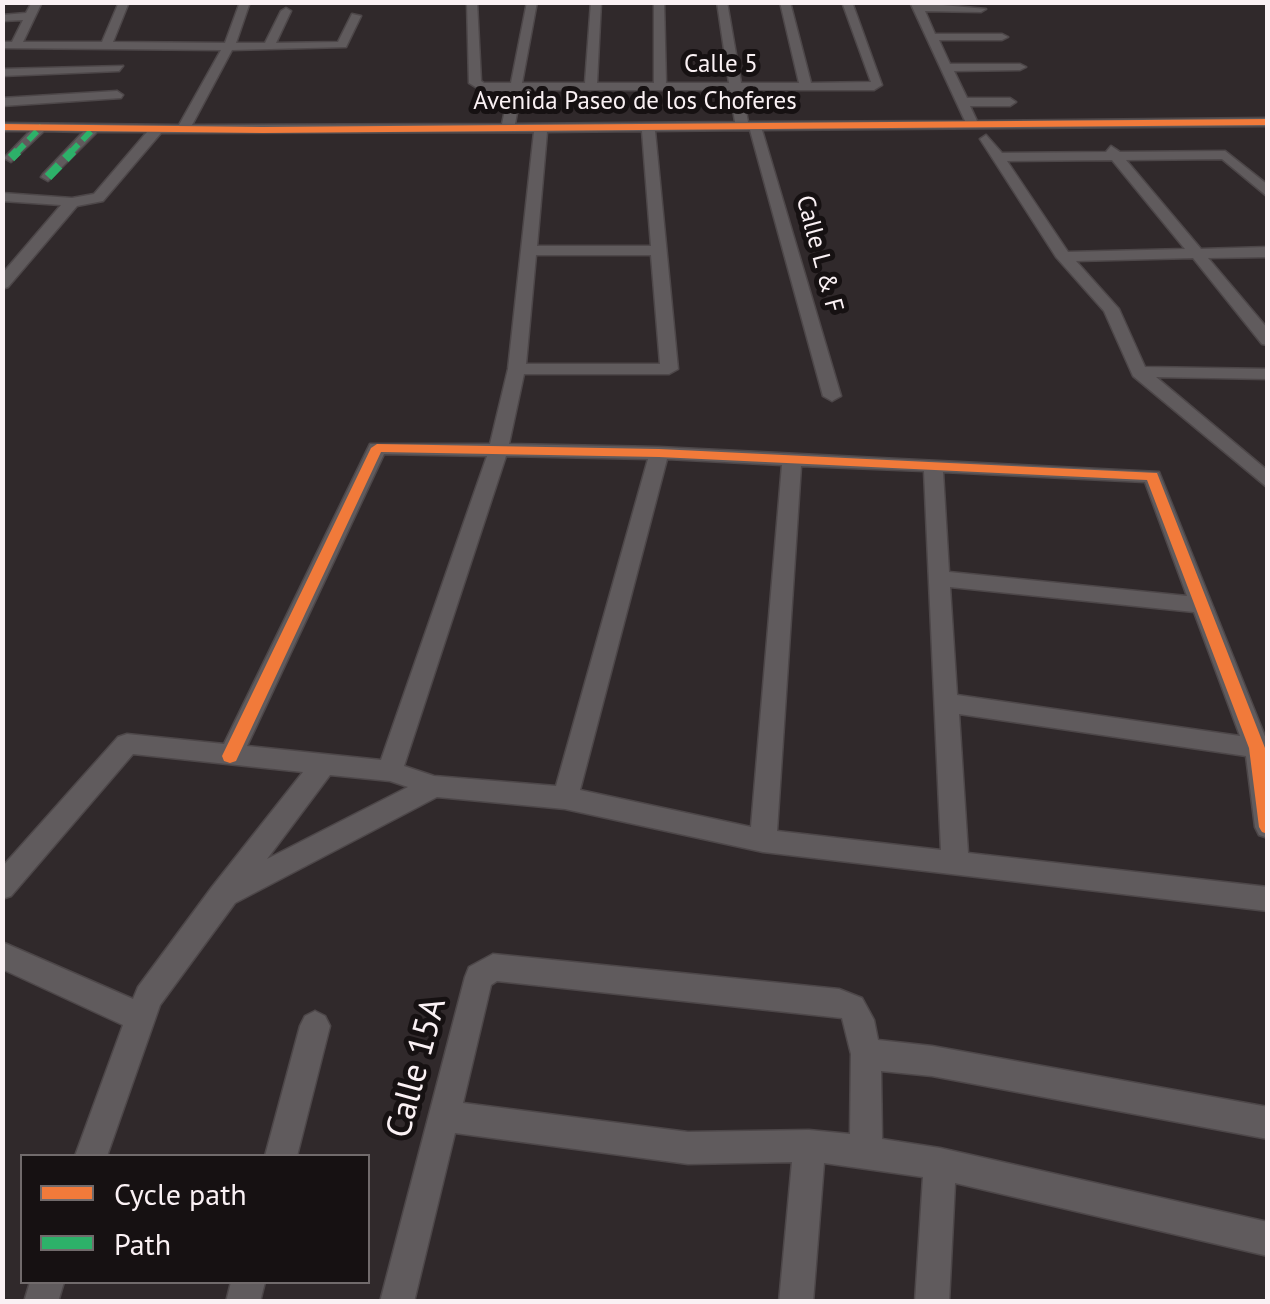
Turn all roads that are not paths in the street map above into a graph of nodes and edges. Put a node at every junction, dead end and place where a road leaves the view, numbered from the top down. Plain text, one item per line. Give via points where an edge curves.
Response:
1 (37, 2) edge
2 (124, 2) edge
3 (245, 2) edge
4 (472, 2) edge
5 (532, 2) edge
6 (596, 2) edge
7 (659, 2) edge
8 (722, 2) edge
9 (785, 2) edge
10 (847, 2) edge
11 (916, 5) edge
12 (981, 8) dead end
13 (286, 11) dead end
14 (30, 16) junction
15 (356, 16) dead end
16 (2, 18) edge
17 (931, 37) junction
18 (1002, 37) dead end
19 (67, 44) junction
20 (107, 44) junction
21 (230, 44) junction
22 (9, 45) edge
23 (270, 45) junction
24 (1020, 67) dead end
25 (119, 68) dead end
26 (946, 68) junction
27 (2, 74) edge
28 (46, 74) junction
29 (1000, 83) dead end
30 (516, 87) junction
31 (590, 87) junction
32 (660, 87) junction
33 (734, 87) junction
34 (806, 87) junction
35 (117, 95) dead end
36 (570, 95) dead end
37 (678, 97) dead end
38 (2, 102) edge
39 (27, 102) junction
40 (962, 102) junction
41 (1010, 102) junction
42 (1016, 115) dead end
43 (568, 118) dead end
44 (1268, 122) edge
45 (1094, 124) junction
46 (973, 125) junction
47 (42, 126) junction
48 (749, 126) junction
49 (6, 127) edge
50 (679, 127) junction
51 (95, 128) junction
52 (508, 128) junction
53 (541, 128) junction
54 (648, 128) junction
55 (156, 130) junction
56 (183, 130) junction
57 (986, 138) dead end
58 (1116, 156) junction
59 (998, 157) junction
60 (11, 158) dead end
61 (48, 177) dead end
62 (1268, 194) edge
63 (2, 197) edge
64 (72, 202) junction
65 (659, 250) junction
66 (530, 251) junction
67 (1197, 252) junction
68 (1268, 252) edge
69 (1064, 257) junction
70 (2, 284) edge
71 (1268, 340) edge
72 (517, 369) junction
73 (1138, 372) junction
74 (1268, 374) edge
75 (832, 396) dead end
76 (498, 450) junction
77 (659, 453) junction
78 (792, 460) junction
79 (933, 466) junction
80 (1268, 482) edge
81 (939, 578) junction
82 (1202, 605) junction
83 (946, 703) junction
84 (1256, 748) junction
85 (230, 756) junction
86 (323, 765) junction
87 (390, 772) junction
88 (434, 786) junction
89 (565, 798) junction
90 (1268, 827) edge
91 (763, 841) junction
92 (955, 863) junction
93 (2, 887) edge
94 (222, 896) junction
95 (1268, 899) edge
96 (2, 955) edge
97 (140, 1017) junction
98 (315, 1026) dead end
99 (866, 1054) junction
100 (442, 1116) junction
101 (1268, 1124) edge
102 (809, 1146) junction
103 (866, 1152) junction
104 (92, 1154) edge
105 (282, 1154) edge
106 (940, 1164) junction
107 (1268, 1239) edge
108 (397, 1302) edge
109 (796, 1302) edge
110 (932, 1302) edge

1 - 14 street
2 - 20 street
3 - 21 street
4 - 30 street, Calle 5 via 478,86
5 - 30 street
6 - 31 street
7 - 32 street
8 - 33 street, Calle L & F
9 - 34 street
10 - 34 street, Calle 5 via 877,84
11 - 12 street
11 - 17 street
13 - 23 street
14 - 16 street
14 - 22 street
15 - 23 street via 342,45
17 - 18 street
17 - 26 street
19 - 20 street
19 - 22 street
19 - 28 street
20 - 21 street
21 - 23 street
21 - 56 street
24 - 26 street
25 - 28 street
26 - 40 street
27 - 28 street
28 - 39 street
29 - 41 street
30 - 31 street, Calle 5
30 - 52 street
31 - 32 street, Calle 5
32 - 33 street, Calle 5
33 - 34 street, Calle 5
33 - 48 street, Calle L & F
35 - 39 street
36 - 37 street
38 - 39 street
39 - 49 street
40 - 41 street
40 - 46 street
41 - 42 street
43 - 50 street via 678,117
44 - 45 street, Avenida Paseo de los Choferes
45 - 46 street, Avenida Paseo de los Choferes
45 - 58 street
46 - 48 street, Avenida Paseo de los Choferes
47 - 49 street, Avenida Paseo de los Choferes
47 - 51 street, Avenida Paseo de los Choferes
47 - 60 street
48 - 50 street, Avenida Paseo de los Choferes
48 - 75 street, Calle L & F
50 - 54 street, Avenida Paseo de los Choferes
51 - 55 street, Avenida Paseo de los Choferes
51 - 61 street
52 - 53 street, Avenida Paseo de los Choferes
52 - 56 street, Avenida Paseo de los Choferes
53 - 54 street, Avenida Paseo de los Choferes
53 - 66 street
54 - 65 street
55 - 56 street, Avenida Paseo de los Choferes
55 - 64 street via 104,194
57 - 59 street
58 - 59 street
58 - 62 street via 1225,155
58 - 67 street
59 - 69 street
63 - 64 street
64 - 70 street
65 - 66 street
65 - 72 street via 669,369
66 - 72 street
67 - 68 street
67 - 69 street
67 - 71 street
69 - 73 street via 1111,309
72 - 76 street
73 - 74 street
73 - 80 street
76 - 77 street
76 - 85 street via 378,448
76 - 87 street
77 - 78 street
77 - 89 street
78 - 79 street
78 - 91 street
79 - 81 street
79 - 82 street via 1152,476
81 - 82 street
81 - 83 street
82 - 84 street
83 - 84 street
83 - 92 street
84 - 90 street
85 - 86 street
85 - 93 street via 127,744
86 - 87 street
86 - 94 street
87 - 88 street
88 - 89 street
88 - 94 street
89 - 91 street
91 - 92 street
92 - 95 street
94 - 97 street
96 - 97 street
97 - 104 street
98 - 105 street
99 - 100 street, Calle 15A via 859,1020 840,1003 493,967 484,971
99 - 101 street
99 - 103 street
100 - 102 street via 688,1148
100 - 108 street, Calle 15A
102 - 103 street
102 - 109 street
103 - 106 street
106 - 107 street
106 - 110 street

